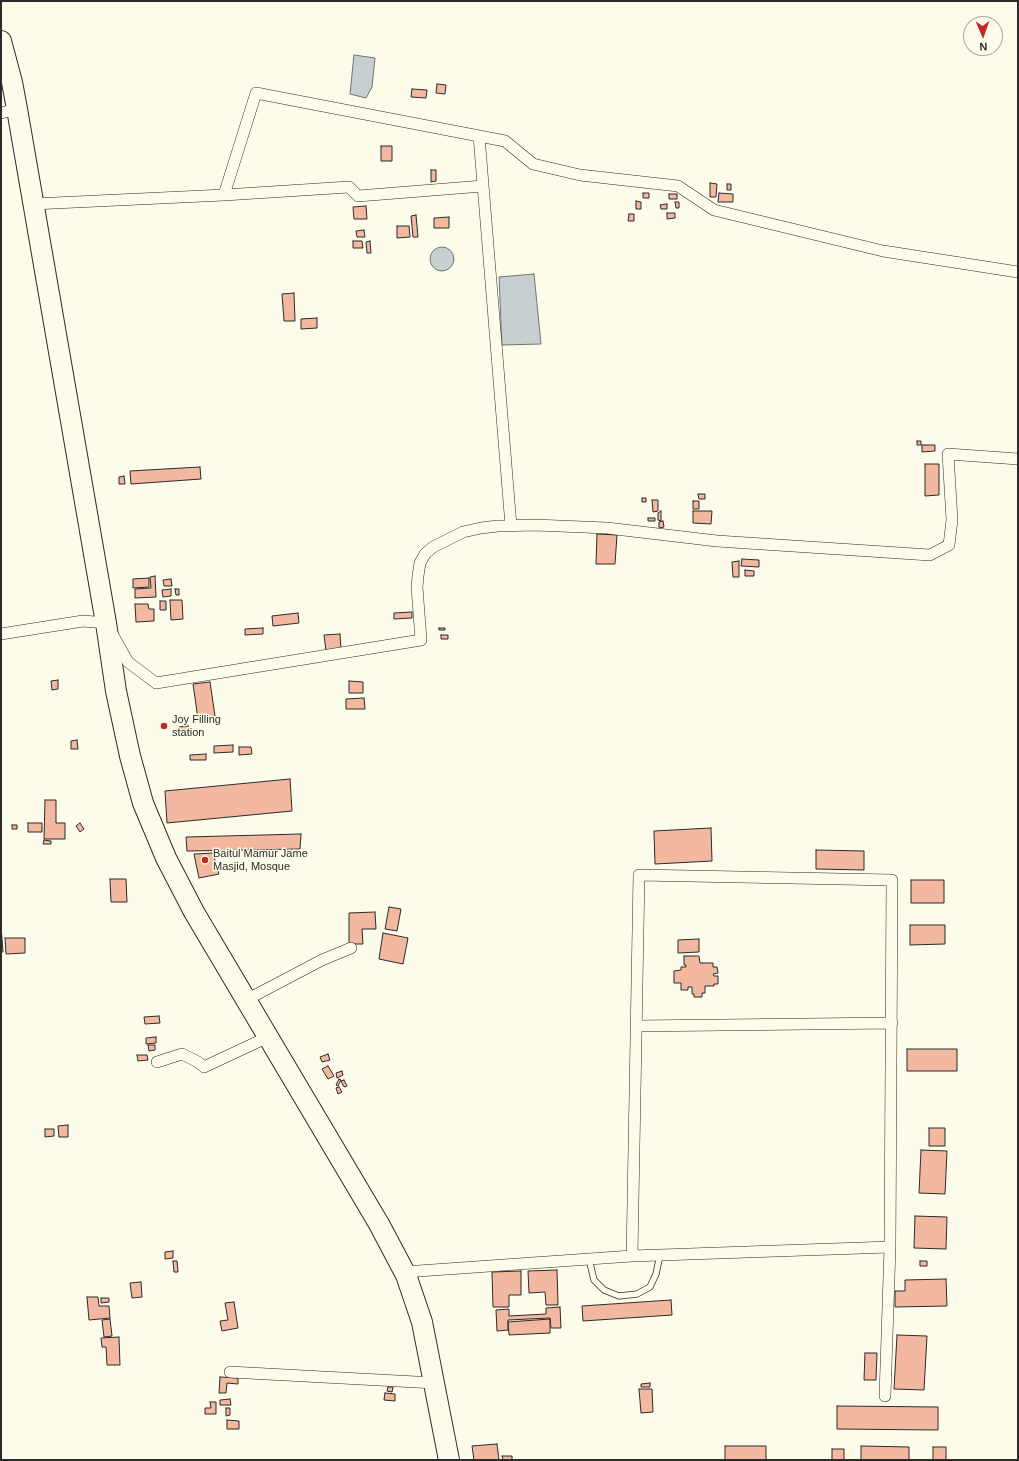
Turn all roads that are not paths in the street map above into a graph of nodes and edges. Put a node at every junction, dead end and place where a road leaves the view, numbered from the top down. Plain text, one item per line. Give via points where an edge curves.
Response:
1 (1, 41) edge
2 (9, 111) edge
3 (479, 136) junction
4 (483, 186) junction
5 (224, 195) junction
6 (33, 204) junction
7 (1018, 272) edge
8 (1018, 459) edge
9 (511, 526) junction
10 (106, 622) junction
11 (1, 634) edge
12 (351, 948) dead end
13 (246, 1000) junction
14 (892, 1023) junction
15 (636, 1026) junction
16 (268, 1037) junction
17 (156, 1062) dead end
18 (890, 1248) junction
19 (660, 1255) junction
20 (632, 1256) junction
21 (589, 1259) junction
22 (404, 1272) junction
23 (230, 1372) dead end
24 (435, 1383) junction
25 (886, 1396) dead end
26 (449, 1460) edge

1 - 2 highway via 12,82
2 - 6 highway
3 - 4 street
3 - 5 street via 256,93
3 - 7 street via 505,141 533,164 580,175 678,186 714,210 883,251
4 - 5 street via 358,196 349,186
4 - 9 street
5 - 6 street
6 - 10 highway
8 - 9 street via 948,454 952,520 949,545 930,555 717,541 607,528
9 - 10 street via 463,532 433,547 425,554 420,563 418,576 421,640 156,682 128,662
10 - 11 street via 83,621
10 - 13 highway via 124,729 133,768 153,830 180,886
12 - 13 street via 322,960
13 - 16 highway
14 - 15 street
14 - 15 street via 892,880 639,875
14 - 18 street
15 - 20 street
16 - 17 street via 204,1067 182,1054
16 - 22 highway via 379,1224
18 - 19 street
18 - 25 street
19 - 20 street
19 - 21 lane via 650,1287 637,1294 619,1296 604,1290 594,1280
20 - 21 street
21 - 22 street
22 - 24 highway via 422,1322
23 - 24 street
24 - 26 highway

